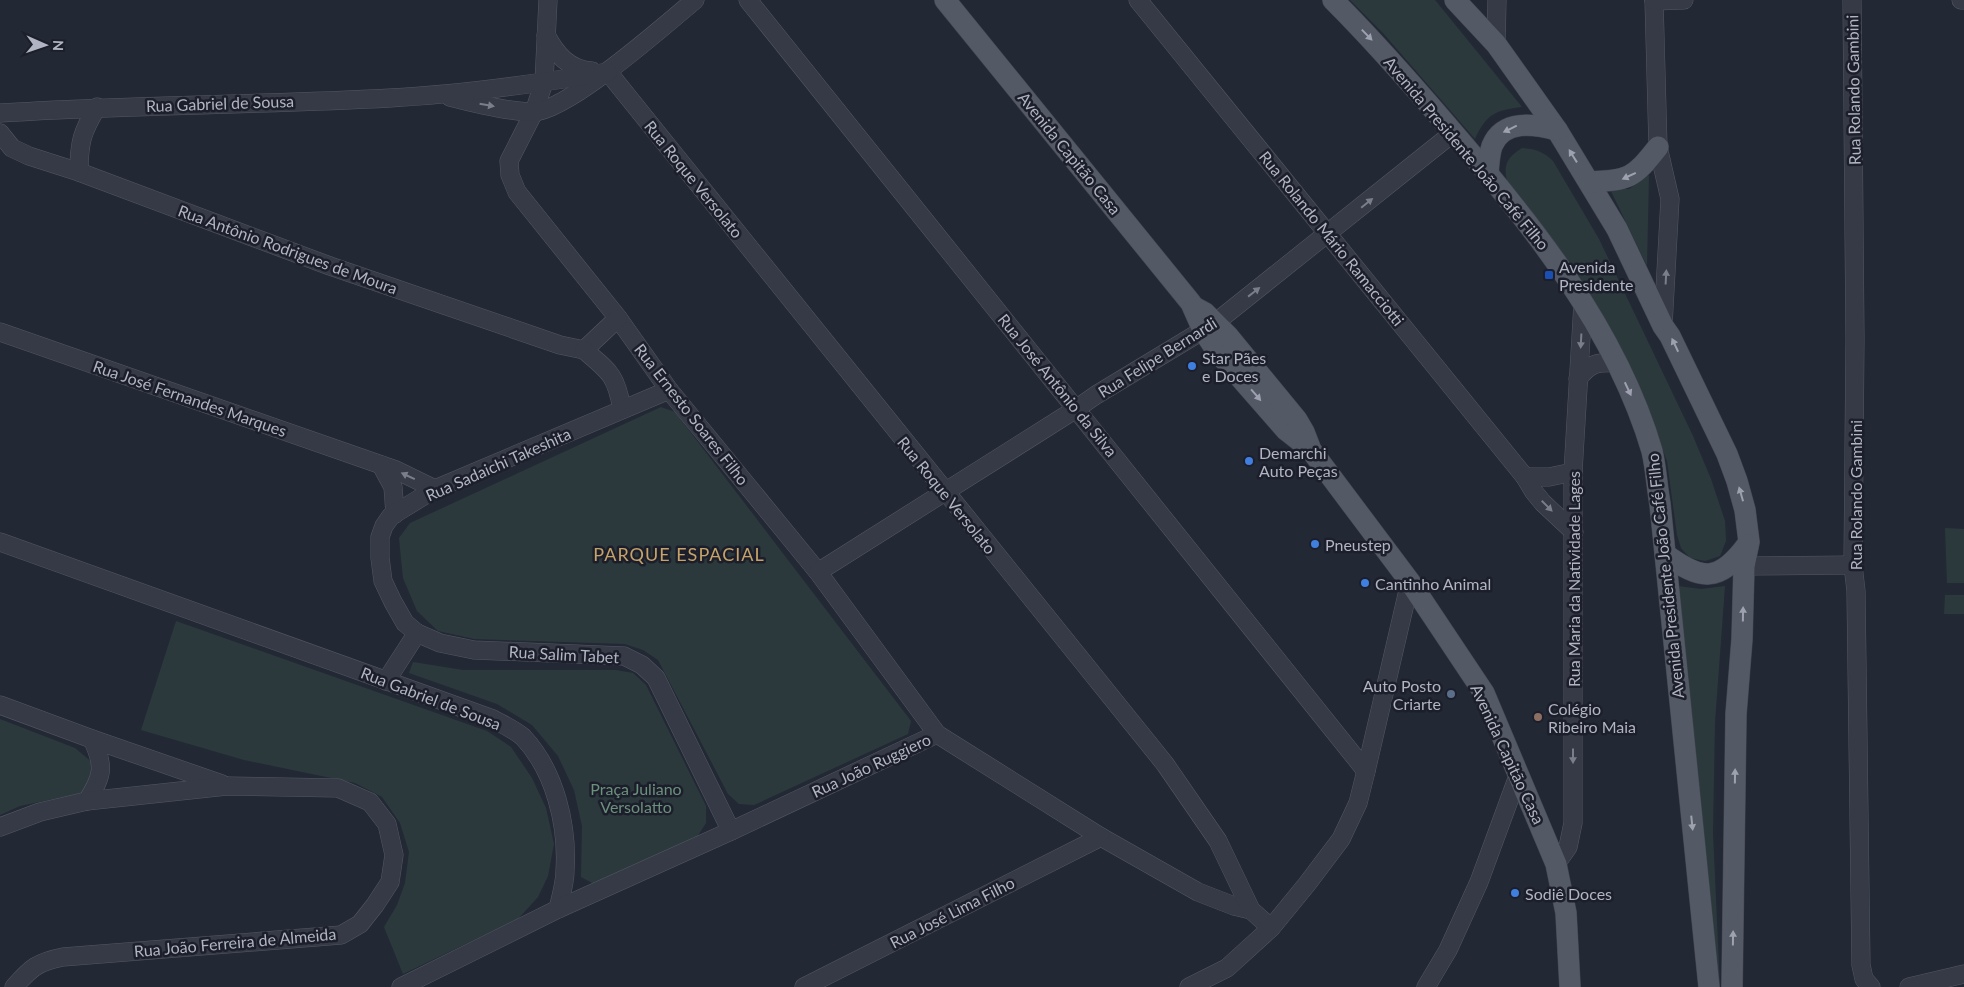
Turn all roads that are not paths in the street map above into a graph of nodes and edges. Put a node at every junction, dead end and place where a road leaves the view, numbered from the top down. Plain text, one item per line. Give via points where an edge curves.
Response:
1 (548, 0) edge
2 (695, 0) edge
3 (748, 0) edge
4 (945, 0) edge
5 (1138, 0) edge
6 (1333, 0) edge
7 (1455, 0) edge
8 (1497, 0) edge
9 (1684, 0) edge
10 (1852, 0) edge
11 (1654, 1) edge
12 (546, 35) junction
13 (1496, 44) junction
14 (608, 72) junction
15 (544, 82) junction
16 (440, 94) junction
17 (97, 107) junction
18 (534, 112) junction
19 (0, 113) edge
20 (1557, 130) junction
21 (0, 133) edge
22 (1453, 133) junction
23 (1658, 147) junction
24 (79, 172) junction
25 (1488, 173) junction
26 (1589, 182) junction
27 (1329, 234) junction
28 (1583, 303) junction
29 (618, 318) junction
30 (1209, 326) junction
31 (1663, 326) junction
32 (0, 332) edge
33 (584, 350) junction
34 (1616, 363) junction
35 (1578, 379) junction
36 (669, 390) junction
37 (622, 409) junction
38 (1076, 409) junction
39 (381, 465) junction
40 (1573, 472) junction
41 (1525, 477) junction
42 (435, 489) junction
43 (944, 492) junction
44 (395, 514) junction
45 (1574, 532) junction
46 (0, 542) edge
47 (1749, 542) junction
48 (1665, 554) junction
49 (1853, 565) junction
50 (1744, 566) junction
51 (818, 572) junction
52 (1410, 582) junction
53 (417, 633) junction
54 (386, 681) junction
55 (0, 705) edge
56 (936, 734) junction
57 (92, 739) junction
58 (1366, 771) junction
59 (1518, 776) junction
60 (228, 786) junction
61 (87, 801) junction
62 (0, 827) edge
63 (731, 831) junction
64 (1101, 837) junction
65 (1556, 864) junction
66 (558, 909) junction
67 (1251, 910) junction
68 (1271, 928) junction
69 (1964, 974) edge
70 (14, 987) edge
71 (402, 987) edge
72 (804, 987) edge
73 (1189, 987) edge
74 (1426, 987) edge
75 (1570, 987) edge
76 (1710, 987) edge
77 (1732, 987) edge
78 (1870, 987) edge
79 (1909, 987) edge

1 - 12 street, Rua Ernesto Soares Filho
2 - 14 street, Rua Gabriel de Sousa
3 - 38 street, Rua José Antônio da Silva
4 - 30 main road, Avenida Capitão Casa
5 - 27 street, Rua Rolando Mário Ramacciotti
6 -> 22 main road, Avenida Presidente João Café Filho via 1371,38
7 - 13 main road
8 - 13 street
9 - 11 street
10 - 49 street, Rua Rolando Gambini
11 - 23 street
12 - 14 street via 553,49 571,66
12 - 15 street, Rua Ernesto Soares Filho
13 - 20 main road
14 - 15 street, Rua Gabriel de Sousa
14 - 18 street, Rua Gabriel de Sousa via 552,108
14 - 43 street, Rua Roque Versolato
15 - 16 street, Rua Gabriel de Sousa
15 - 18 street, Rua Ernesto Soares Filho
16 - 17 street, Rua Gabriel de Sousa
16 -> 18 street, Rua Gabriel de Sousa via 473,103
17 - 19 street, Rua Gabriel de Sousa
17 - 24 street via 81,138
18 - 29 street, Rua Ernesto Soares Filho via 509,161 513,184
20 -> 25 main road via 1522,125 1506,129 1493,145
26 -> 20 main road
21 - 24 street, Rua Antônio Rodrigues de Moura via 12,148
22 - 25 main road, Avenida Presidente João Café Filho
27 -> 22 street, Rua Felipe Bernardi
23 -> 26 main road via 1642,168 1631,176
31 -> 23 street via 1670,199
24 - 33 street, Rua Antônio Rodrigues de Moura via 330,266 560,345
25 - 28 main road, Avenida Presidente João Café Filho via 1550,252
26 - 31 main road via 1617,229
30 -> 27 street, Rua Felipe Bernardi
27 - 41 street, Rua Rolando Mário Ramacciotti
28 - 34 main road, Avenida Presidente João Café Filho
28 -> 35 street, Rua Maria da Natividade Lages
29 - 33 street
29 - 36 street, Rua Ernesto Soares Filho
30 - 38 street, Rua Felipe Bernardi
30 - 52 main road, Avenida Capitão Casa via 1216,350 1286,430 1311,450
47 -> 31 main road via 1745,510 1727,454
32 - 39 street, Rua José Fernandes Marques
33 - 37 street, Rua Antônio Rodrigues de Moura via 611,374
34 - 35 street via 1598,362
34 -> 48 main road, Avenida Presidente João Café Filho via 1639,413 1652,453
35 - 40 street, Rua Maria da Natividade Lages
36 - 37 street, Rua Sadaichi Takeshita
36 - 51 street, Rua Ernesto Soares Filho
37 - 42 street, Rua Sadaichi Takeshita
38 - 43 street, Rua Felipe Bernardi
38 - 58 street, Rua José Antônio da Silva
42 -> 39 street, Rua José Fernandes Marques
39 - 44 street via 393,487
40 - 41 street
40 - 45 street, Rua Maria da Natividade Lages
41 -> 45 street, Rua Rolando Mário Ramacciotti via 1543,503
42 - 44 street, Rua Sadaichi Takeshita
43 - 51 street, Rua Felipe Bernardi
43 - 67 street, Rua Roque Versolato via 1165,764 1218,841
44 - 53 street, Rua Sadaichi Takeshita via 384,526 380,537 383,581 405,623
45 -> 65 street, Rua Maria da Natividade Lages via 1573,823 1568,846
46 - 54 street, Rua Gabriel de Sousa
47 - 48 main road via 1735,562 1718,573 1698,573
47 - 50 main road
48 -> 76 main road, Avenida Presidente João Café Filho
49 - 50 street
49 - 78 street, Rua Rolando Gambini via 1861,965 1864,979
77 -> 50 main road via 1736,714
51 - 56 street, Rua Ernesto Soares Filho
52 - 58 street
52 - 59 main road, Avenida Capitão Casa via 1484,694
53 - 54 street
53 - 63 street, Rua Salim Tabet via 440,643 474,650 624,656 642,664 656,678
54 - 66 street, Rua Gabriel de Sousa via 493,718 522,736 541,761 554,788 563,824 565,870
55 - 57 street, Rua João Ferreira de Almeida
56 - 63 street, Rua João Ruggiero
56 - 64 street, Rua João Ruggiero
57 - 60 street, Rua João Ferreira de Almeida
57 - 61 street via 100,757 101,773
58 - 68 street via 1358,803 1341,839
59 - 65 main road, Avenida Capitão Casa
59 - 74 street via 1479,882 1448,950
60 - 61 street, Rua João Ferreira de Almeida
60 - 70 street, Rua João Ferreira de Almeida via 338,788 370,802 387,824 394,855 390,882 360,924 341,935 63,957 42,961
61 - 62 street, Rua João Ferreira de Almeida via 40,812
63 - 66 street, Rua João Ruggiero
64 - 67 street, Rua João Ruggiero via 1198,892
64 - 72 street, Rua José Lima Filho
65 - 75 main road, Avenida Capitão Casa via 1566,913
66 - 71 street
67 - 68 street, Rua Roque Versolato
68 - 73 street via 1227,968
69 - 79 street

